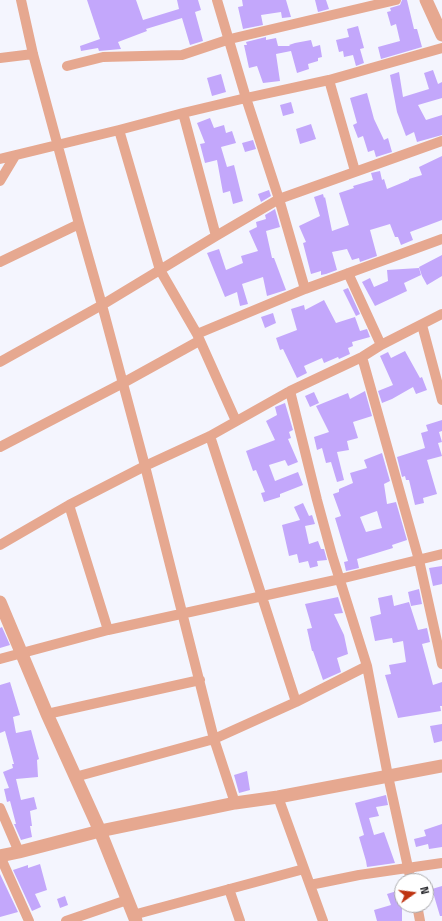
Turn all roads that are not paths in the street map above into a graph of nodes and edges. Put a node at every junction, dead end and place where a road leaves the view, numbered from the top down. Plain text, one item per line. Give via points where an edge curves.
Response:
1 (21, 0) edge
2 (217, 0) edge
3 (396, 0) edge
4 (426, 0) edge
5 (442, 34) edge
6 (230, 40) junction
7 (442, 48) edge
8 (33, 54) junction
9 (0, 58) edge
10 (67, 66) dead end
11 (329, 80) junction
12 (246, 98) junction
13 (183, 112) junction
14 (119, 130) junction
15 (442, 141) edge
16 (58, 146) junction
17 (15, 156) junction
18 (0, 160) edge
19 (355, 171) junction
20 (0, 181) edge
21 (279, 199) junction
22 (79, 224) junction
23 (216, 236) junction
24 (442, 239) edge
25 (0, 262) edge
26 (160, 270) junction
27 (348, 274) junction
28 (305, 289) junction
29 (102, 305) junction
30 (442, 314) edge
31 (422, 325) junction
32 (198, 337) junction
33 (381, 345) junction
34 (362, 356) junction
35 (0, 362) edge
36 (123, 383) junction
37 (290, 392) junction
38 (442, 400) edge
39 (236, 421) junction
40 (210, 436) junction
41 (0, 447) edge
42 (145, 466) junction
43 (69, 505) junction
44 (0, 545) edge
45 (442, 554) edge
46 (419, 560) junction
47 (340, 579) junction
48 (261, 596) junction
49 (0, 602) edge
50 (182, 614) junction
51 (108, 630) junction
52 (22, 654) junction
53 (0, 659) edge
54 (442, 664) edge
55 (367, 666) junction
56 (200, 680) junction
57 (296, 702) junction
58 (46, 714) junction
59 (214, 739) junction
60 (442, 766) edge
61 (388, 776) junction
62 (75, 777) junction
63 (278, 797) junction
64 (234, 803) junction
65 (0, 808) edge
66 (100, 831) junction
67 (19, 852) junction
68 (0, 856) edge
69 (442, 863) edge
70 (408, 868) junction
71 (304, 869) junction
72 (409, 873) edge
73 (310, 885) junction
74 (229, 889) junction
75 (127, 900) junction
76 (134, 918) edge
77 (29, 921) edge
78 (66, 921) edge
79 (240, 921) edge
80 (324, 921) edge

1 - 8 street
2 - 6 street
3 - 6 street
4 - 5 street
6 - 10 street via 182,55 103,57
6 - 12 street
7 - 11 street
8 - 9 street
8 - 16 street
11 - 12 street
11 - 19 street
12 - 13 street
12 - 21 street
13 - 14 street
13 - 23 street
14 - 16 street
14 - 26 street
15 - 19 street
16 - 17 street
16 - 22 street
17 - 18 street
17 - 20 street
19 - 21 street
21 - 23 street
21 - 28 street
22 - 25 street
22 - 29 street
23 - 26 street
24 - 27 street
26 - 29 street
26 - 32 street
27 - 28 street
27 - 33 street
28 - 32 street
29 - 35 street
29 - 36 street
30 - 31 street
31 - 33 street
31 - 38 street
32 - 36 street
32 - 39 street
33 - 34 street
34 - 37 street
34 - 46 street
36 - 41 street
36 - 42 street
37 - 39 street
37 - 47 street
39 - 40 street
40 - 42 street
40 - 48 street
42 - 43 street
42 - 50 street
43 - 44 street
43 - 51 street
45 - 46 street
46 - 47 street
46 - 54 street
47 - 48 street
47 - 55 street
48 - 50 street
48 - 57 street
49 - 52 street
50 - 51 street
50 - 56 street
51 - 52 street
52 - 53 street
52 - 58 street
55 - 57 street
55 - 61 street
56 - 58 street
56 - 59 street
57 - 59 street
58 - 62 street
59 - 62 street
59 - 64 street
60 - 61 street
61 - 63 street
61 - 70 street
62 - 66 street
63 - 64 street
63 - 71 street
64 - 66 street
65 - 67 street
66 - 67 street
66 - 75 street
67 - 68 street
68 - 77 street
69 - 70 street
70 - 72 street
70 - 73 street
71 - 73 street
71 - 74 street
73 - 80 street
74 - 76 street
74 - 79 street
75 - 76 street
75 - 78 street

